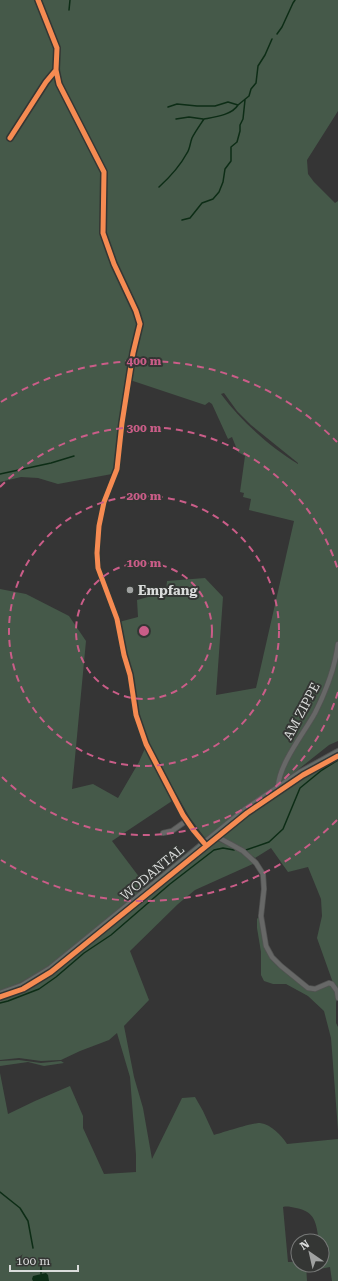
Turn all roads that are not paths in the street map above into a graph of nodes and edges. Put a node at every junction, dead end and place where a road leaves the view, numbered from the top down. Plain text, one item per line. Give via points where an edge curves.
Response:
1 (38, 0) edge
2 (338, 644) edge
3 (338, 752) edge
4 (278, 786) junction
5 (186, 821) junction
6 (163, 833) dead end
7 (214, 835) junction
8 (204, 843) junction
9 (0, 994) edge
10 (338, 998) edge

1 - 5 street via 57,48 56,70 59,84 104,172 103,234 140,324 133,353 117,469 104,502 99,526 97,561 117,619 136,715 154,762
2 - 4 street, AM ZIPPE via 328,684 286,762
3 - 4 main road, WODANTAL
4 - 7 main road, WODANTAL
5 - 6 street via 172,831
5 - 8 street
7 - 8 main road, WODANTAL
7 - 10 street via 243,851 263,874 261,916 266,946 272,956 308,988 315,989 331,983
8 - 9 main road, WODANTAL via 53,967 27,983

